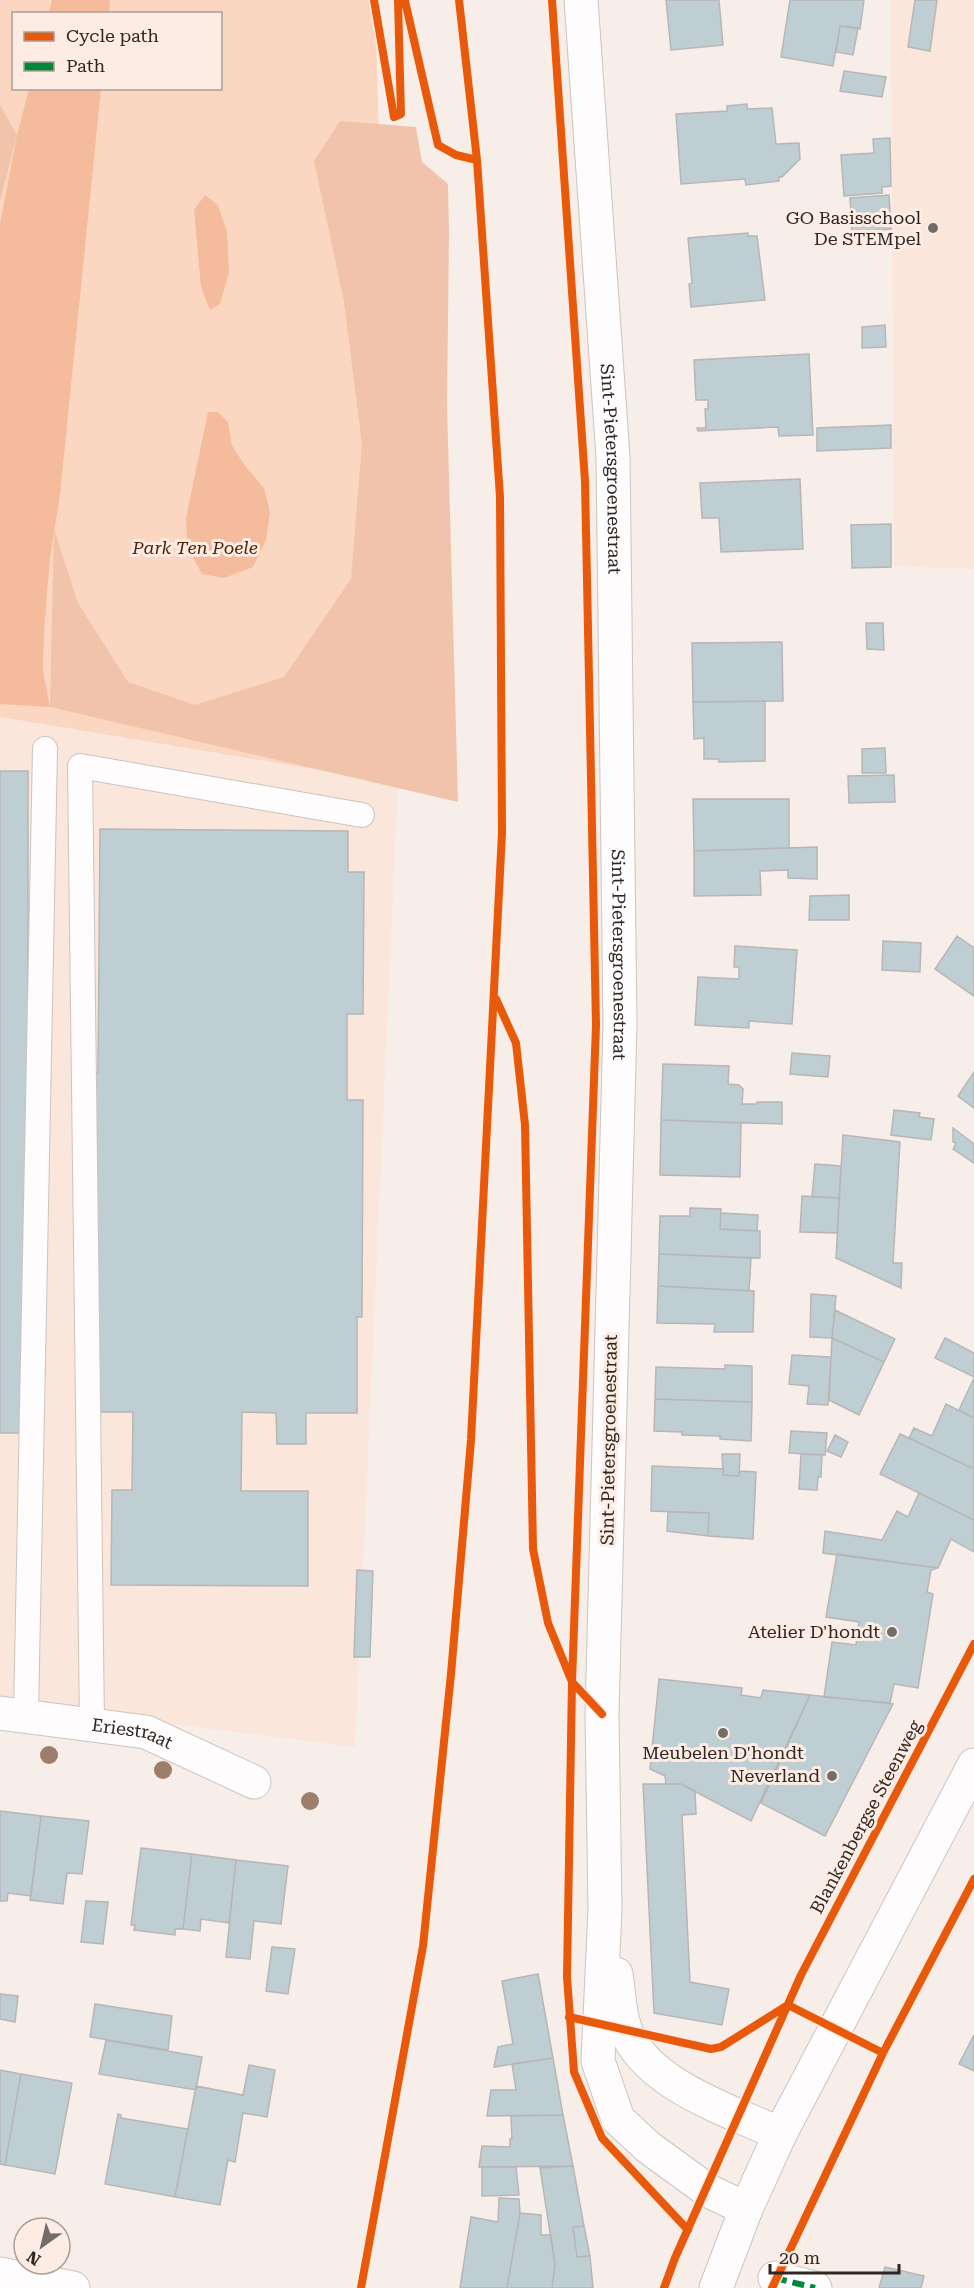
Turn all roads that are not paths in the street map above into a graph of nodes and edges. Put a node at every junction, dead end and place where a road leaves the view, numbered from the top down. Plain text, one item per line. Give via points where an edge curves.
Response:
1 (581, 0) edge
2 (45, 749) dead end
3 (362, 815) dead end
4 (13, 1714) edge
5 (92, 1724) junction
6 (974, 1765) edge
7 (254, 1782) dead end
8 (605, 1910) junction
9 (780, 2134) junction
10 (746, 2209) junction
11 (0, 2274) edge
12 (775, 2278) dead end
13 (73, 2288) edge
14 (716, 2288) edge
15 (815, 2288) edge

1 - 8 street, Sint-Pietersgroenestraat via 613,457 620,1024 602,1714
2 - 4 lane
3 - 5 lane via 80,766
4 - 5 street, Eriestraat
5 - 7 street, Eriestraat via 146,1732
6 - 9 street
8 - 9 street, Sint-Pietersgroenestraat via 625,2029 641,2056 662,2076 688,2092
8 - 10 street, Sint-Pietersgroenestraat via 598,2061 618,2119 648,2147 707,2190
9 - 10 street
10 - 14 street
11 - 13 street
12 - 15 street

